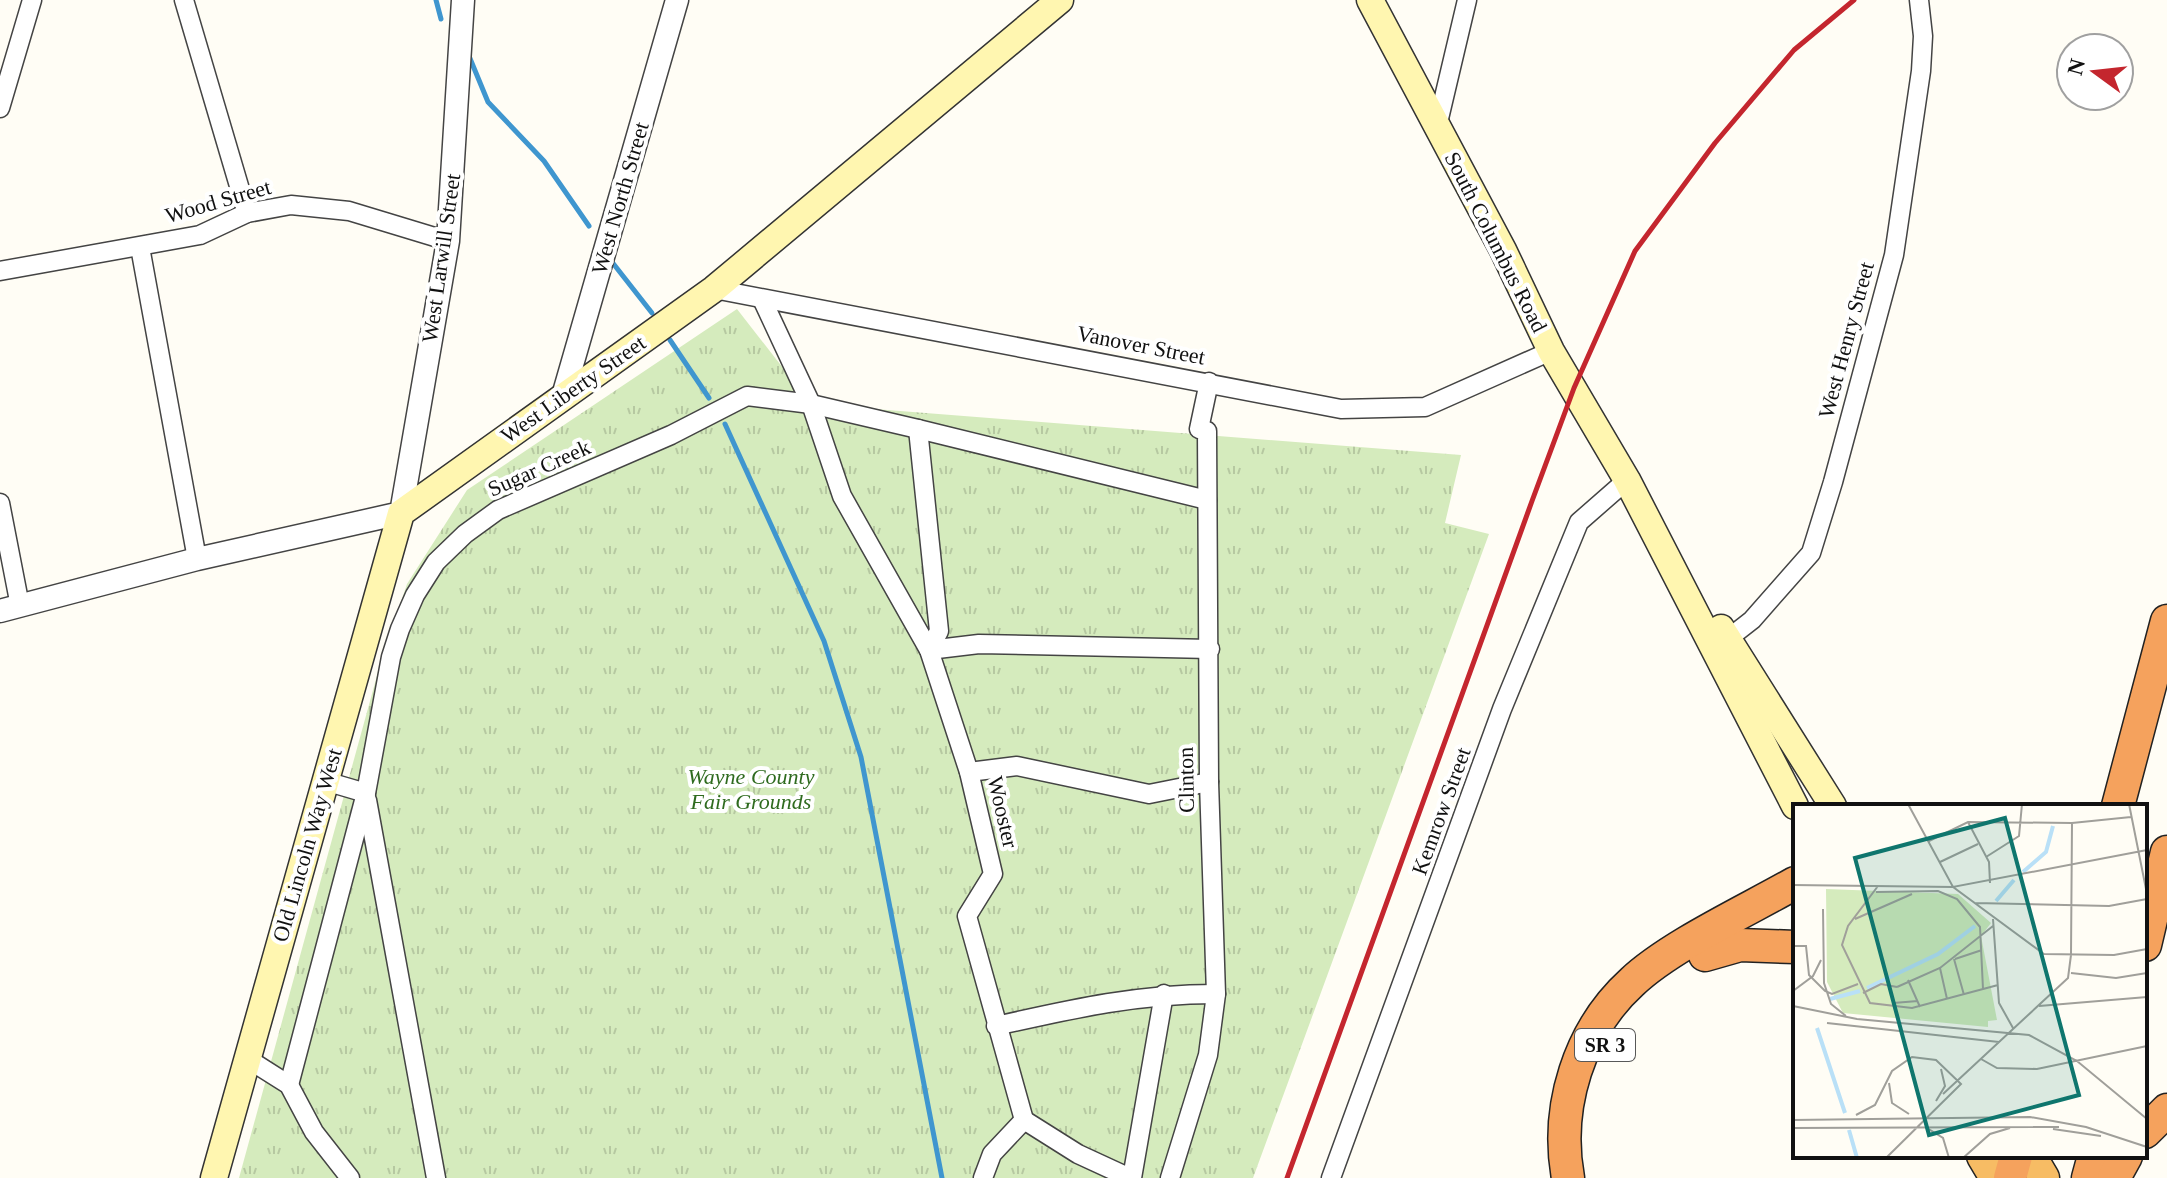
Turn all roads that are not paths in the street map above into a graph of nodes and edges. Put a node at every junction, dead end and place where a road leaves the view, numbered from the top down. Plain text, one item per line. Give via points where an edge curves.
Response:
1 (32, 0) edge
2 (184, 0) edge
3 (463, 0) edge
4 (677, 0) edge
5 (1060, 0) edge
6 (1370, 0) edge
7 (1467, 0) edge
8 (1919, 0) edge
9 (0, 108) edge
10 (1437, 127) junction
11 (247, 213) junction
12 (448, 241) junction
13 (140, 247) junction
14 (0, 271) edge
15 (714, 289) junction
16 (762, 299) junction
17 (1551, 351) junction
18 (1209, 382) junction
19 (563, 396) junction
20 (811, 404) junction
21 (918, 429) junction
22 (1627, 480) junction
23 (1207, 500) junction
24 (0, 503) edge
25 (401, 513) junction
26 (197, 559) junction
27 (10, 609) edge
28 (2167, 621) edge
29 (1721, 644) junction
30 (1210, 649) junction
31 (929, 650) junction
32 (2136, 734) junction
33 (969, 772) junction
34 (325, 781) junction
35 (1209, 782) junction
36 (366, 793) junction
37 (1794, 804) edge
38 (1832, 804) edge
39 (2105, 804) edge
40 (2118, 804) edge
41 (2167, 852) edge
42 (1793, 884) edge
43 (1793, 902) edge
44 (2147, 937) edge
45 (1793, 947) edge
46 (1705, 955) junction
47 (1164, 994) junction
48 (1216, 994) junction
49 (996, 1026) junction
50 (248, 1059) junction
51 (289, 1085) junction
52 (2167, 1110) edge
53 (1024, 1120) junction
54 (2147, 1130) edge
55 (1983, 1158) edge
56 (2015, 1158) edge
57 (2030, 1158) edge
58 (2032, 1158) edge
59 (2093, 1158) edge
60 (2125, 1158) edge
61 (214, 1178) edge
62 (350, 1178) edge
63 (436, 1178) edge
64 (983, 1178) edge
65 (1131, 1178) edge
66 (1170, 1178) edge
67 (1331, 1178) edge
68 (1568, 1178) edge
69 (1586, 1178) edge
70 (1995, 1178) edge
71 (2010, 1178) edge
72 (2025, 1178) edge
73 (2044, 1178) edge
74 (2088, 1178) edge
75 (2114, 1178) edge

1 - 9 street
2 - 11 street
3 - 12 street, West Larwill Street
4 - 19 street, West North Street
5 - 15 main road, West Liberty Street
6 - 10 main road, South Columbus Road
7 - 10 street
8 - 29 street, West Henry Street via 1921,71 1894,255 1833,482 1811,553 1752,620
10 - 17 main road, South Columbus Road
11 - 12 street, Wood Street via 291,205 349,211
11 - 13 street, Wood Street via 200,235
12 - 25 street, West Larwill Street
13 - 14 street, Wood Street
13 - 26 street
15 - 16 street, Vanover Street
15 - 19 main road, West Liberty Street
16 - 18 street, Vanover Street
16 - 20 street, Wooster
17 - 18 street, Vanover Street via 1425,407 1341,409
17 - 22 main road, South Columbus Road
18 - 23 street, Clinton via 1199,429 1207,431
19 - 25 main road, West Liberty Street
20 - 21 street, Sugar Creek
20 - 31 street, Wooster via 842,496
20 - 36 street, Sugar Creek via 747,396 498,510 465,534 436,562 400,629
21 - 23 street, Sugar Creek
21 - 31 street via 939,631
22 - 29 main road, South Columbus Road
22 - 67 street, Kemrow Street via 1579,522 1502,709
23 - 30 street, Clinton
24 - 27 street
25 - 26 street, West Liberty Street
25 - 34 main road, Old Lincoln Way West
26 - 27 street, West Liberty Street
28 - 32 highway
29 - 37 main road, South Columbus Road
29 - 38 main road, South Columbus Road
30 - 31 street via 979,644
30 - 35 street, Clinton
31 - 33 street, Wooster
32 - 39 highway
32 - 40 highway
33 - 35 street via 1017,766 1149,794
33 - 49 street, Wooster via 993,874 967,916
34 - 36 street
34 - 50 main road, Old Lincoln Way West
35 - 48 street, Clinton
36 - 51 street, Sugar Creek
36 - 63 street
41 - 44 highway
42 - 68 highway via 1650,968 1606,1010 1571,1085
43 - 46 highway
45 - 46 highway, SR 3 via 1762,943
46 - 69 highway, SR 3 via 1651,989 1605,1045 1585,1108
47 - 48 street
47 - 49 street via 1107,1000
47 - 65 street
48 - 66 street, Clinton via 1208,1055
49 - 53 street, Wooster
50 - 51 street
50 - 61 main road, Old Lincoln Way West
51 - 62 street via 314,1132
52 - 54 highway
53 - 64 street via 992,1154
53 - 65 street via 1078,1154
55 - 70 highway
56 - 71 highway
57 - 72 highway
58 - 73 highway
59 - 74 highway
60 - 75 highway

